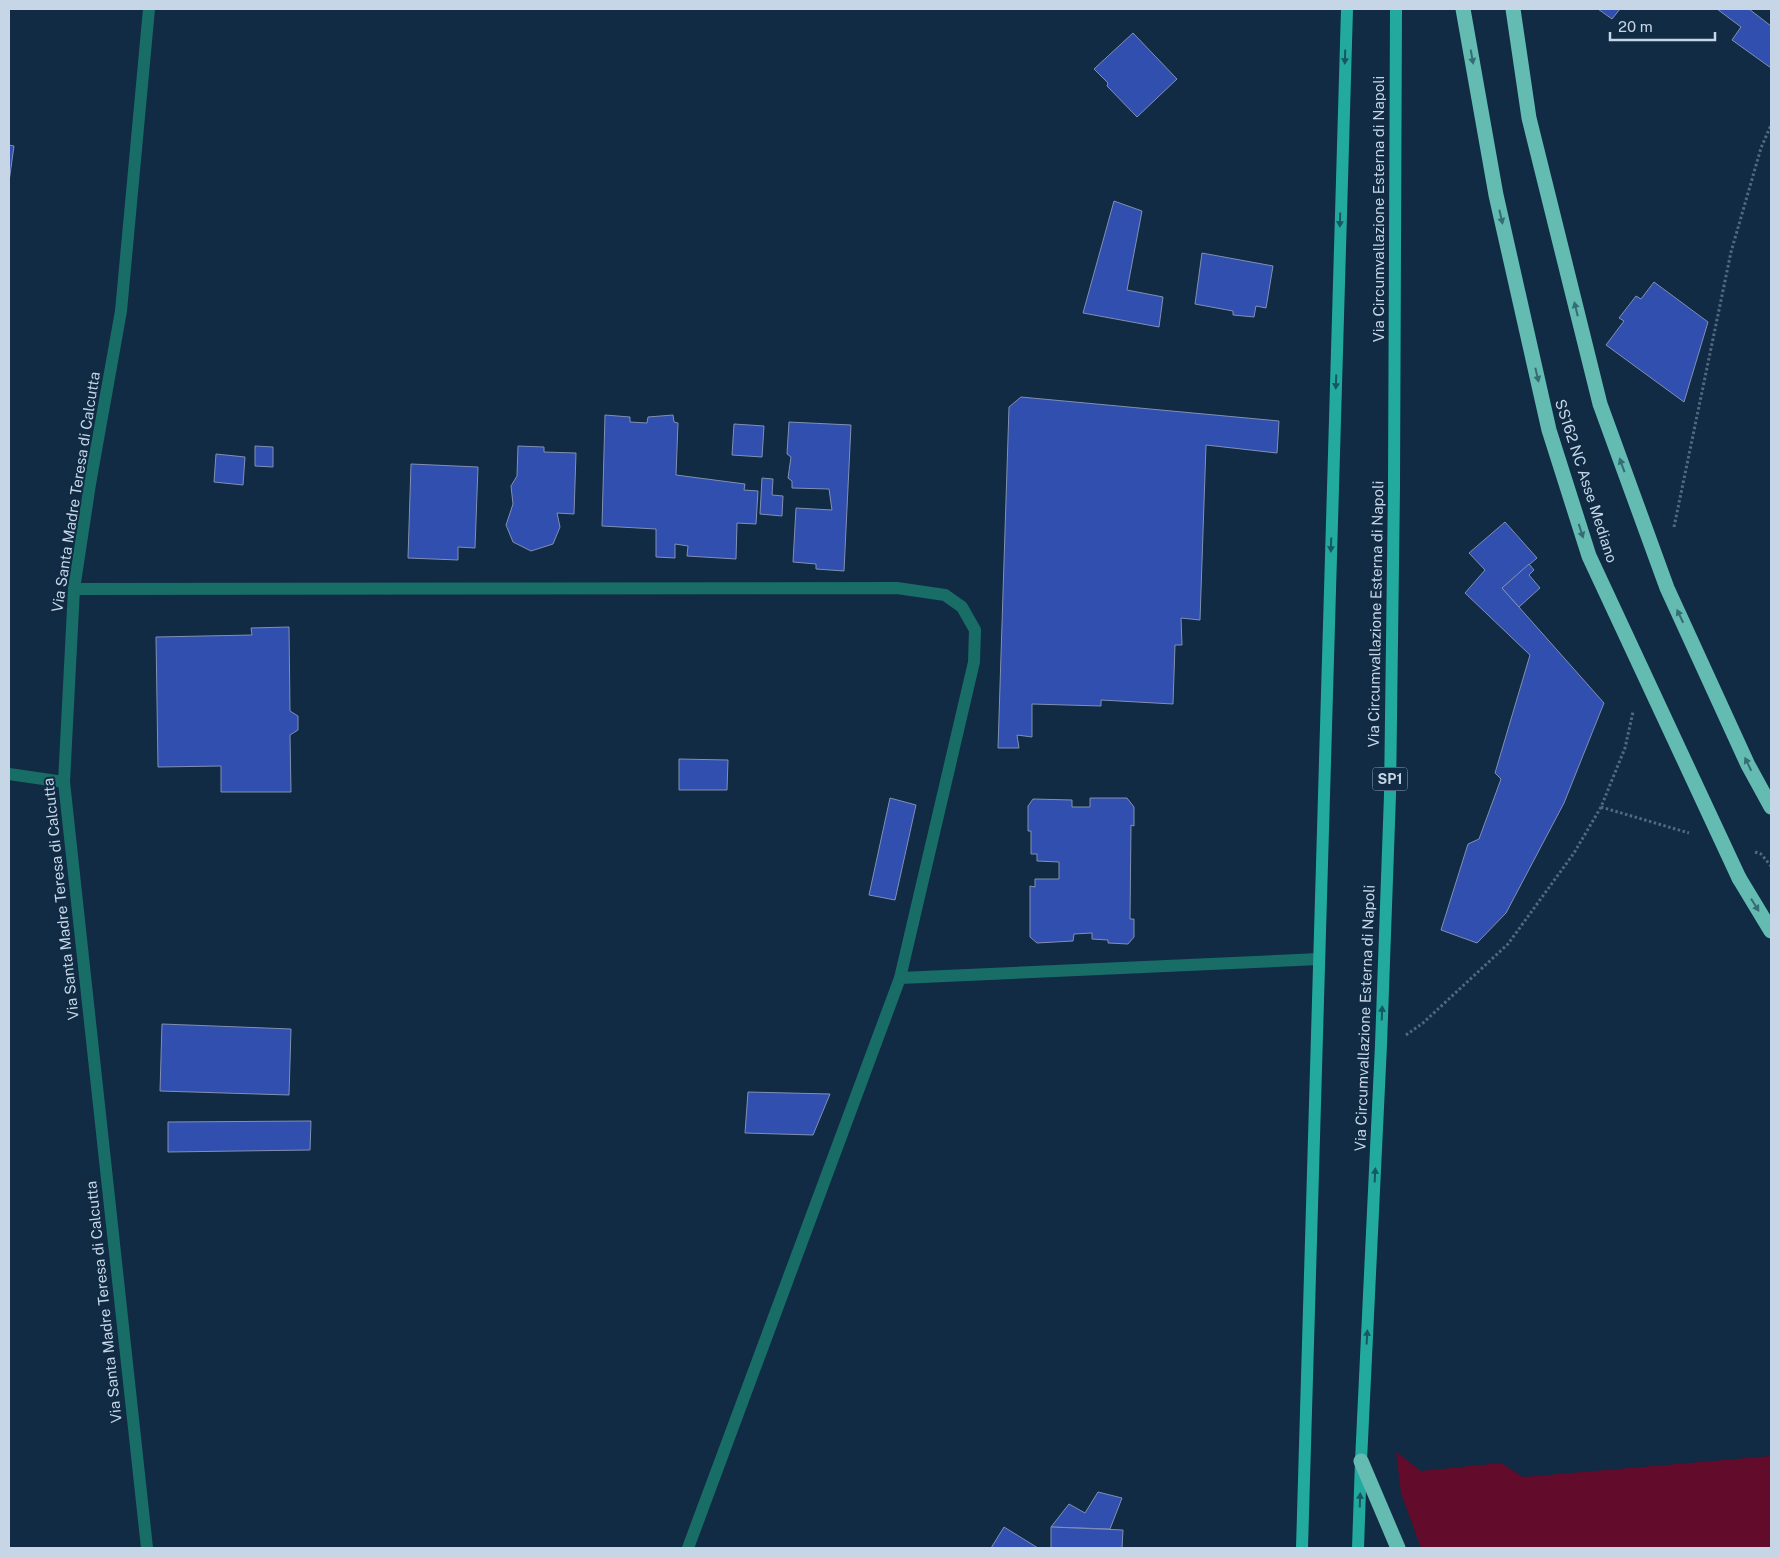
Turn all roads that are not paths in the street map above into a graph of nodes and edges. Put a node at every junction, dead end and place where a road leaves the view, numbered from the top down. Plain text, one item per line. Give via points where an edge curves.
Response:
1 (149, 9) edge
2 (1347, 9) edge
3 (1396, 9) edge
4 (1463, 9) edge
5 (1513, 9) edge
6 (74, 589) junction
7 (9, 774) edge
8 (64, 782) junction
9 (1771, 807) edge
10 (1771, 931) edge
11 (1319, 958) junction
12 (900, 978) junction
13 (1361, 1461) junction
14 (147, 1548) edge
15 (688, 1548) edge
16 (1302, 1548) edge
17 (1358, 1548) edge
18 (1398, 1548) edge

1 - 6 street, Via Santa Madre Teresa di Calcutta via 121,311
2 -> 11 main road
13 -> 3 main road, Via Circumvallazione Esterna di Napoli / SP1 via 1390,795
4 -> 10 highway, SS162 NC Asse Mediano, bridge via 1496,195 1549,430 1589,556 1739,878
9 -> 5 highway, bridge via 1748,765 1667,588 1600,404 1529,118
6 - 8 street, Via Santa Madre Teresa di Calcutta
6 - 12 street via 897,588 945,595 962,607 975,630 974,662
7 - 8 street
8 - 14 street, Via Santa Madre Teresa di Calcutta
11 - 12 street
11 - 16 main road
12 - 15 street
17 -> 13 main road, Via Circumvallazione Esterna di Napoli / SP1
13 - 18 highway

